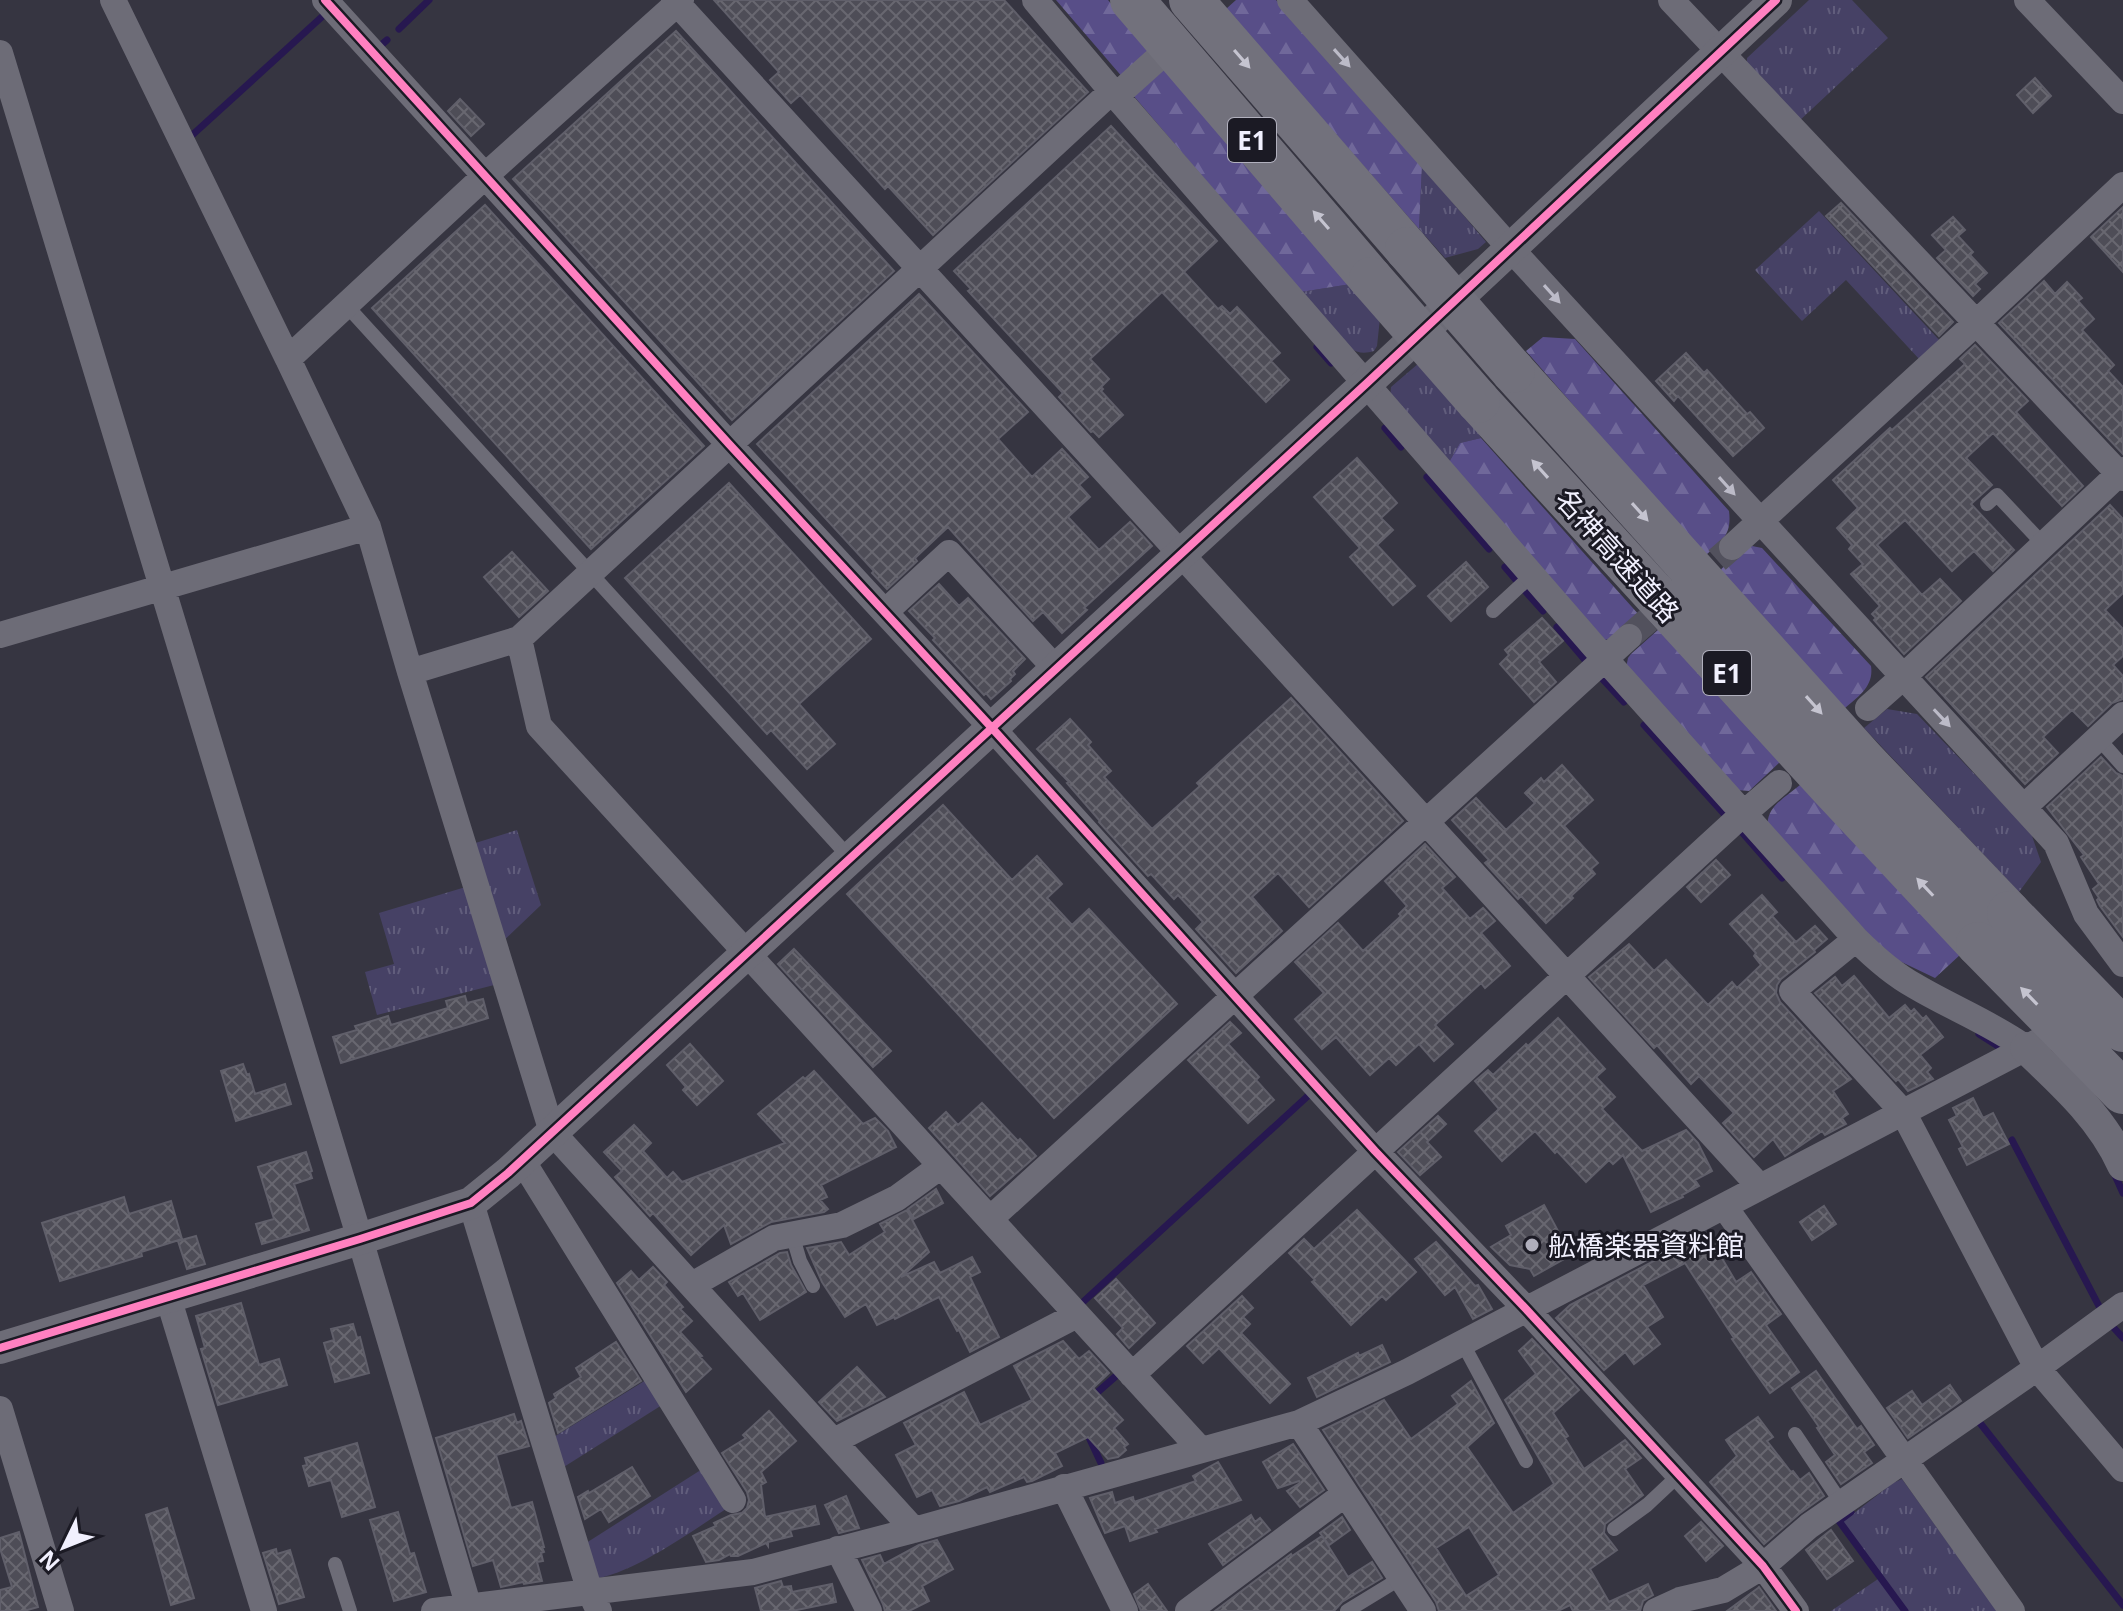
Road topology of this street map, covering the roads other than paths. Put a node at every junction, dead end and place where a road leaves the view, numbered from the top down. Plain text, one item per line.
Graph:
1 (113, 0) edge
2 (325, 0) edge
3 (1035, 0) edge
4 (1132, 0) edge
5 (1191, 0) edge
6 (1290, 0) edge
7 (1671, 0) edge
8 (1776, 0) edge
9 (2027, 0) edge
10 (678, 1) edge
11 (0, 53) edge
12 (1720, 53) junction
13 (1156, 60) dead end
14 (1114, 93) junction
15 (2123, 101) edge
16 (485, 176) junction
17 (2123, 185) edge
18 (1511, 249) junction
19 (919, 268) junction
20 (346, 305) junction
21 (1976, 323) junction
22 (288, 359) junction
23 (1367, 383) junction
24 (729, 444) junction
25 (2122, 474) edge
26 (1987, 504) dead end
27 (1760, 522) junction
28 (368, 527) junction
29 (2044, 545) junction
30 (1732, 547) tunnel mouth
31 (1181, 554) junction
32 (590, 573) junction
33 (1532, 575) junction
34 (162, 587) junction
35 (1493, 611) dead end
36 (885, 612) junction
37 (0, 635) edge
38 (1629, 637) tunnel mouth
39 (519, 639) junction
40 (1605, 659) junction
41 (1056, 669) junction
42 (410, 672) junction
43 (1903, 677) junction
44 (1868, 708) dead end
45 (2123, 715) edge
46 (992, 728) junction
47 (2098, 738) junction
48 (2123, 766) edge
49 (1779, 783) dead end
50 (2024, 807) junction
51 (1743, 814) junction
52 (1426, 822) junction
53 (850, 858) junction
54 (1856, 939) junction
55 (747, 953) junction
56 (2123, 964) edge
57 (1566, 976) junction
58 (1235, 995) junction
59 (2123, 997) edge
60 (2123, 1030) edge
61 (2026, 1048) junction
62 (2123, 1092) edge
63 (1903, 1112) junction
64 (552, 1132) junction
65 (1375, 1151) junction
66 (522, 1160) junction
67 (2123, 1165) edge
68 (941, 1166) junction
69 (1760, 1187) junction
70 (471, 1203) junction
71 (1724, 1206) junction
72 (990, 1219) junction
73 (792, 1234) junction
74 (360, 1239) junction
75 (692, 1285) junction
76 (813, 1286) dead end
77 (168, 1297) junction
78 (2123, 1305) edge
79 (1526, 1309) junction
80 (1077, 1315) junction
81 (1462, 1342) junction
82 (0, 1348) edge
83 (2037, 1368) junction
84 (1132, 1375) junction
85 (0, 1409) edge
86 (1299, 1423) junction
87 (1795, 1434) dead end
88 (834, 1441) junction
89 (1201, 1450) junction
90 (1526, 1461) dead end
91 (1905, 1461) junction
92 (2123, 1469) edge
93 (1679, 1475) junction
94 (1064, 1487) junction
95 (1345, 1494) junction
96 (733, 1500) dead end
97 (1842, 1504) junction
98 (1614, 1529) dead end
99 (914, 1530) junction
100 (838, 1549) junction
101 (335, 1564) dead end
102 (1763, 1566) junction
103 (1401, 1578) junction
104 (594, 1601) edge
105 (470, 1609) edge
106 (61, 1611) edge
107 (264, 1611) edge
108 (350, 1611) edge
109 (434, 1611) edge
110 (869, 1611) edge
111 (1125, 1611) edge
112 (1188, 1611) edge
113 (1347, 1611) edge
114 (1423, 1611) edge
115 (1656, 1611) edge
116 (1796, 1611) edge
117 (2012, 1611) edge

1 - 22 street
2 - 16 street
3 - 14 street
62 -> 4 highway, 名神高速道路 / E1, bridge
5 -> 60 highway, 名神高速道路 / E1, bridge
6 -> 18 street
7 - 12 street
8 - 12 street
9 - 15 street
10 - 16 street
10 - 19 street
11 - 34 street
12 - 18 street
12 - 21 street
13 - 14 street
14 - 19 street
14 - 23 street
16 - 20 street
16 - 24 street
17 - 21 street
18 - 23 street
18 -> 27 street
19 - 24 street
19 - 31 street
20 - 22 street
20 - 32 lane
21 - 25 street
21 - 27 street
22 - 28 street
23 - 31 street
23 - 33 street
24 - 32 street
24 - 36 street
25 - 29 street
26 - 29 lane
27 - 30 street
27 - 43 street
28 - 34 street
28 - 42 street
29 - 43 street
31 - 41 street
31 - 52 street
32 - 39 street
32 - 53 lane
33 - 35 lane
33 - 40 street
34 - 37 street
34 - 74 street
36 - 41 street
36 - 46 street
38 - 40 street
39 - 42 street
39 - 55 street
40 - 51 street
40 - 52 street
41 - 46 street
42 - 64 street
43 - 44 street
43 -> 50 street
45 - 47 street
46 - 53 street
46 - 58 street
47 - 48 lane
47 - 50 street
49 - 51 street
50 - 56 street
51 - 54 street
51 - 57 street
52 - 57 street
52 - 58 street
53 - 55 street
54 - 61 street
54 - 63 street
55 - 64 street
55 - 68 street
57 - 65 street
57 - 69 street
58 - 65 street
58 - 72 street
59 - 61 street
61 - 63 street
61 - 67 street
63 - 69 street
63 - 83 street
64 - 66 street
64 - 75 street
65 - 79 street
65 - 84 street
66 - 70 street
66 - 96 street
68 - 72 street
68 - 73 street
69 - 71 street
70 - 74 street
70 - 104 street
71 - 79 street
71 - 91 street
72 - 80 street
73 - 75 street
73 - 76 lane
74 - 77 street
74 - 105 street
75 - 88 street
77 - 82 street
77 - 107 street
78 - 83 street
79 - 81 street
79 - 93 street
80 - 84 street
80 - 88 street
81 - 86 street
81 - 90 lane
83 - 91 street
83 - 92 street
84 - 89 street
85 - 106 street
86 - 89 street
86 - 95 street
87 - 97 lane
88 - 99 street
89 - 94 street
91 - 97 street
91 - 117 street
93 - 98 lane
93 - 102 street
94 - 99 street
94 - 111 street
95 - 103 street
95 - 112 street
97 - 102 street
99 - 100 street
100 - 104 street
100 - 110 street
101 - 108 lane
102 - 115 street
102 - 116 street
103 - 113 lane
103 - 114 street
104 - 105 street
105 - 109 street

